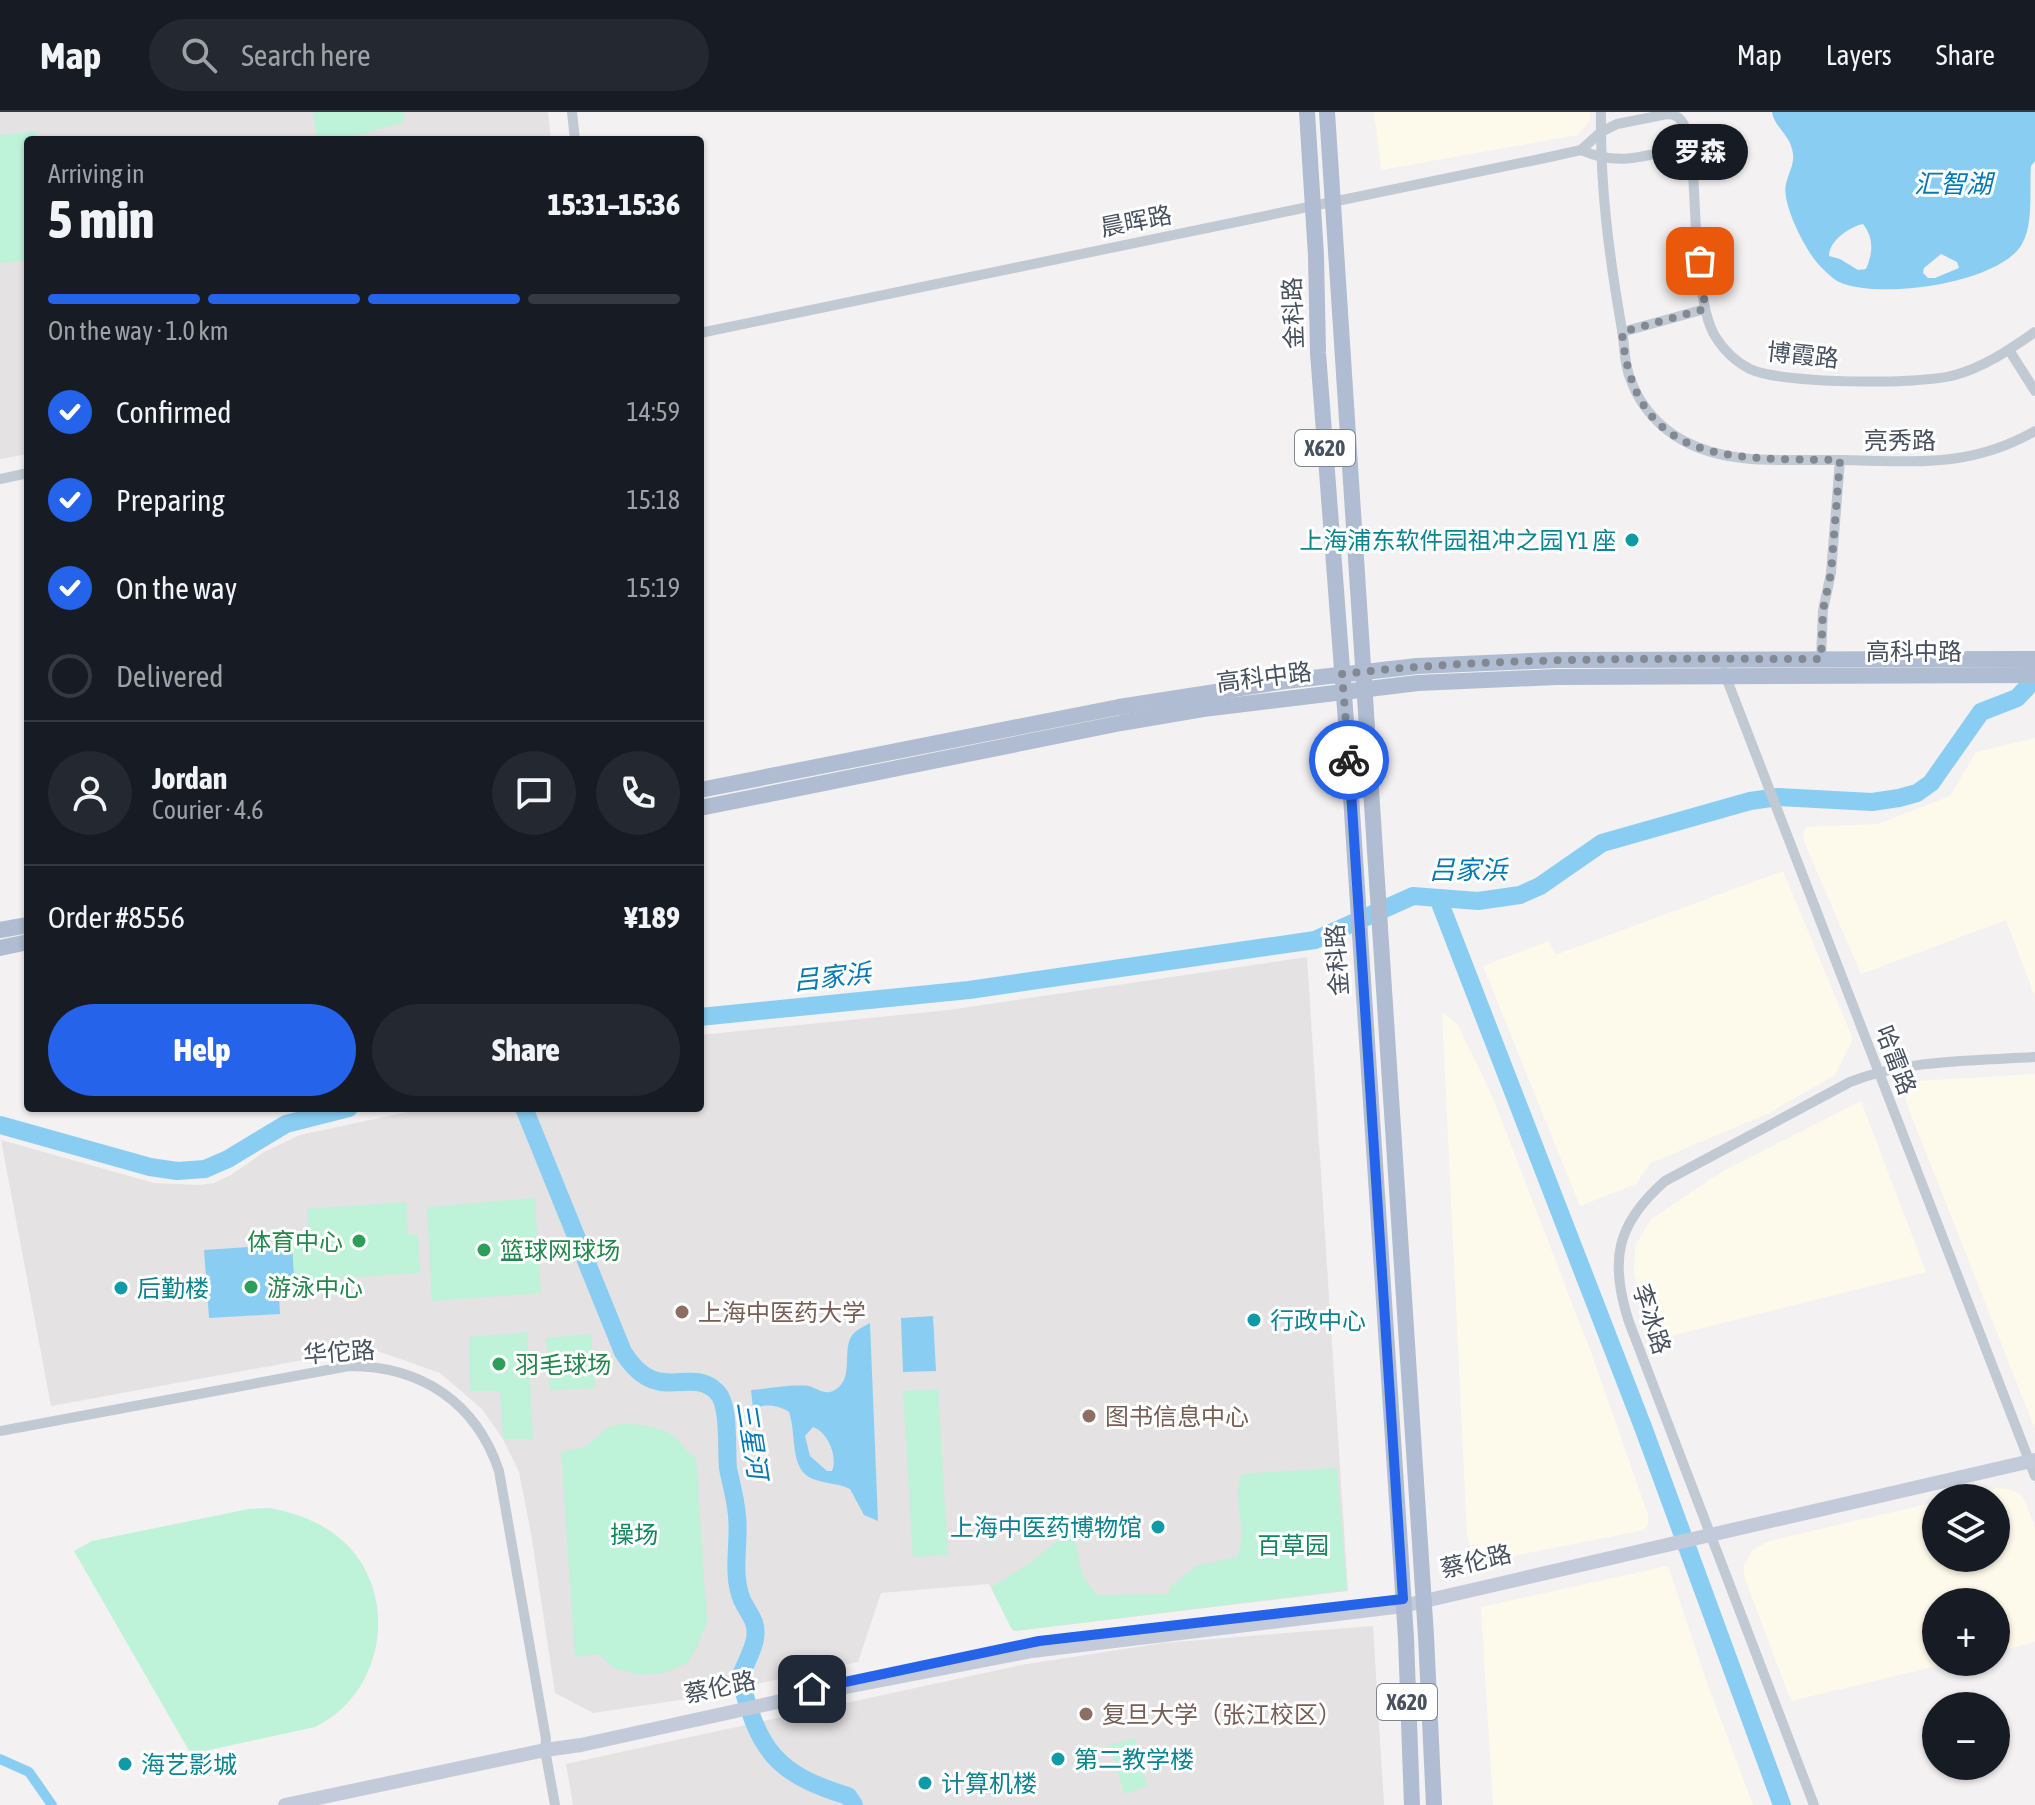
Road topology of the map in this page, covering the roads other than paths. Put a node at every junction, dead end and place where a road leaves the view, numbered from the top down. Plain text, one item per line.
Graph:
1 (572, 112) edge
2 (1307, 112) edge
3 (1327, 112) edge
4 (1601, 112) edge
5 (1601, 132) junction
6 (575, 136) edge
7 (1690, 146) junction
8 (1581, 150) junction
9 (1600, 158) junction
10 (1332, 201) junction
11 (1313, 205) junction
12 (1705, 309) junction
13 (704, 332) edge
14 (1622, 332) junction
15 (2035, 332) edge
16 (2009, 350) junction
17 (2035, 391) edge
18 (2035, 431) edge
19 (1840, 460) junction
20 (24, 474) edge
21 (0, 479) edge
22 (1720, 659) junction
23 (1821, 659) junction
24 (2035, 659) edge
25 (2035, 675) edge
26 (1725, 676) junction
27 (1364, 680) junction
28 (1343, 682) junction
29 (704, 789) edge
30 (704, 807) edge
31 (24, 926) edge
32 (0, 930) edge
33 (24, 943) edge
34 (0, 948) edge
35 (2035, 1057) edge
36 (1878, 1071) junction
37 (0, 1431) edge
38 (0, 1437) edge
39 (2032, 1458) edge
40 (2035, 1476) edge
41 (1705, 1534) junction
42 (1423, 1598) junction
43 (1403, 1602) junction
44 (545, 1750) junction
45 (285, 1805) edge
46 (555, 1805) edge
47 (1412, 1805) edge
48 (1434, 1805) edge
49 (1814, 1805) edge

1 - 6 street
2 - 11 main road, 金科路 / X620
3 - 10 main road, 金科路 / X620
4 - 5 street, 亮秀路
5 - 7 street
5 - 8 street
5 - 9 street, 亮秀路
7 - 9 street
7 - 12 street, 博霞路
8 - 9 street
8 - 10 street, 晨晖路
9 - 14 street, 亮秀路
10 - 11 street, 晨晖路
10 - 27 main road, 金科路 / X620
11 - 13 street, 晨晖路
11 - 28 main road, 金科路 / X620
12 - 14 street
12 - 16 street, 博霞路
14 - 19 street, 亮秀路
15 - 16 street, 博霞路
16 - 17 street
18 - 19 street, 亮秀路
19 - 23 street
20 - 21 street
22 - 23 main road, 高科中路
22 - 26 street, 哈雷路
22 - 27 main road, 高科中路
23 - 24 main road, 高科中路
25 - 26 main road, 高科中路
26 - 27 main road, 高科中路
26 - 36 street, 哈雷路
27 - 28 main road, 高科中路
27 - 42 main road, 金科路 / X620
28 - 29 main road, 高科中路
28 - 30 main road, 高科中路
28 - 43 main road, 金科路 / X620
31 - 32 main road
33 - 34 main road
35 - 36 street, 李冰路
36 - 39 street, 哈雷路
36 - 41 street, 李冰路
37 - 44 street, 华佗路
38 - 44 street, 华佗路
39 - 40 street, 哈雷路
39 - 41 street, 蔡伦路
41 - 42 street, 蔡伦路
41 - 49 street, 李冰路
42 - 43 street, 蔡伦路
42 - 48 main road, 金科路 / X620
43 - 44 street, 蔡伦路
43 - 47 main road, 金科路 / X620
44 - 45 street, 蔡伦路
44 - 46 street, 华佗路

